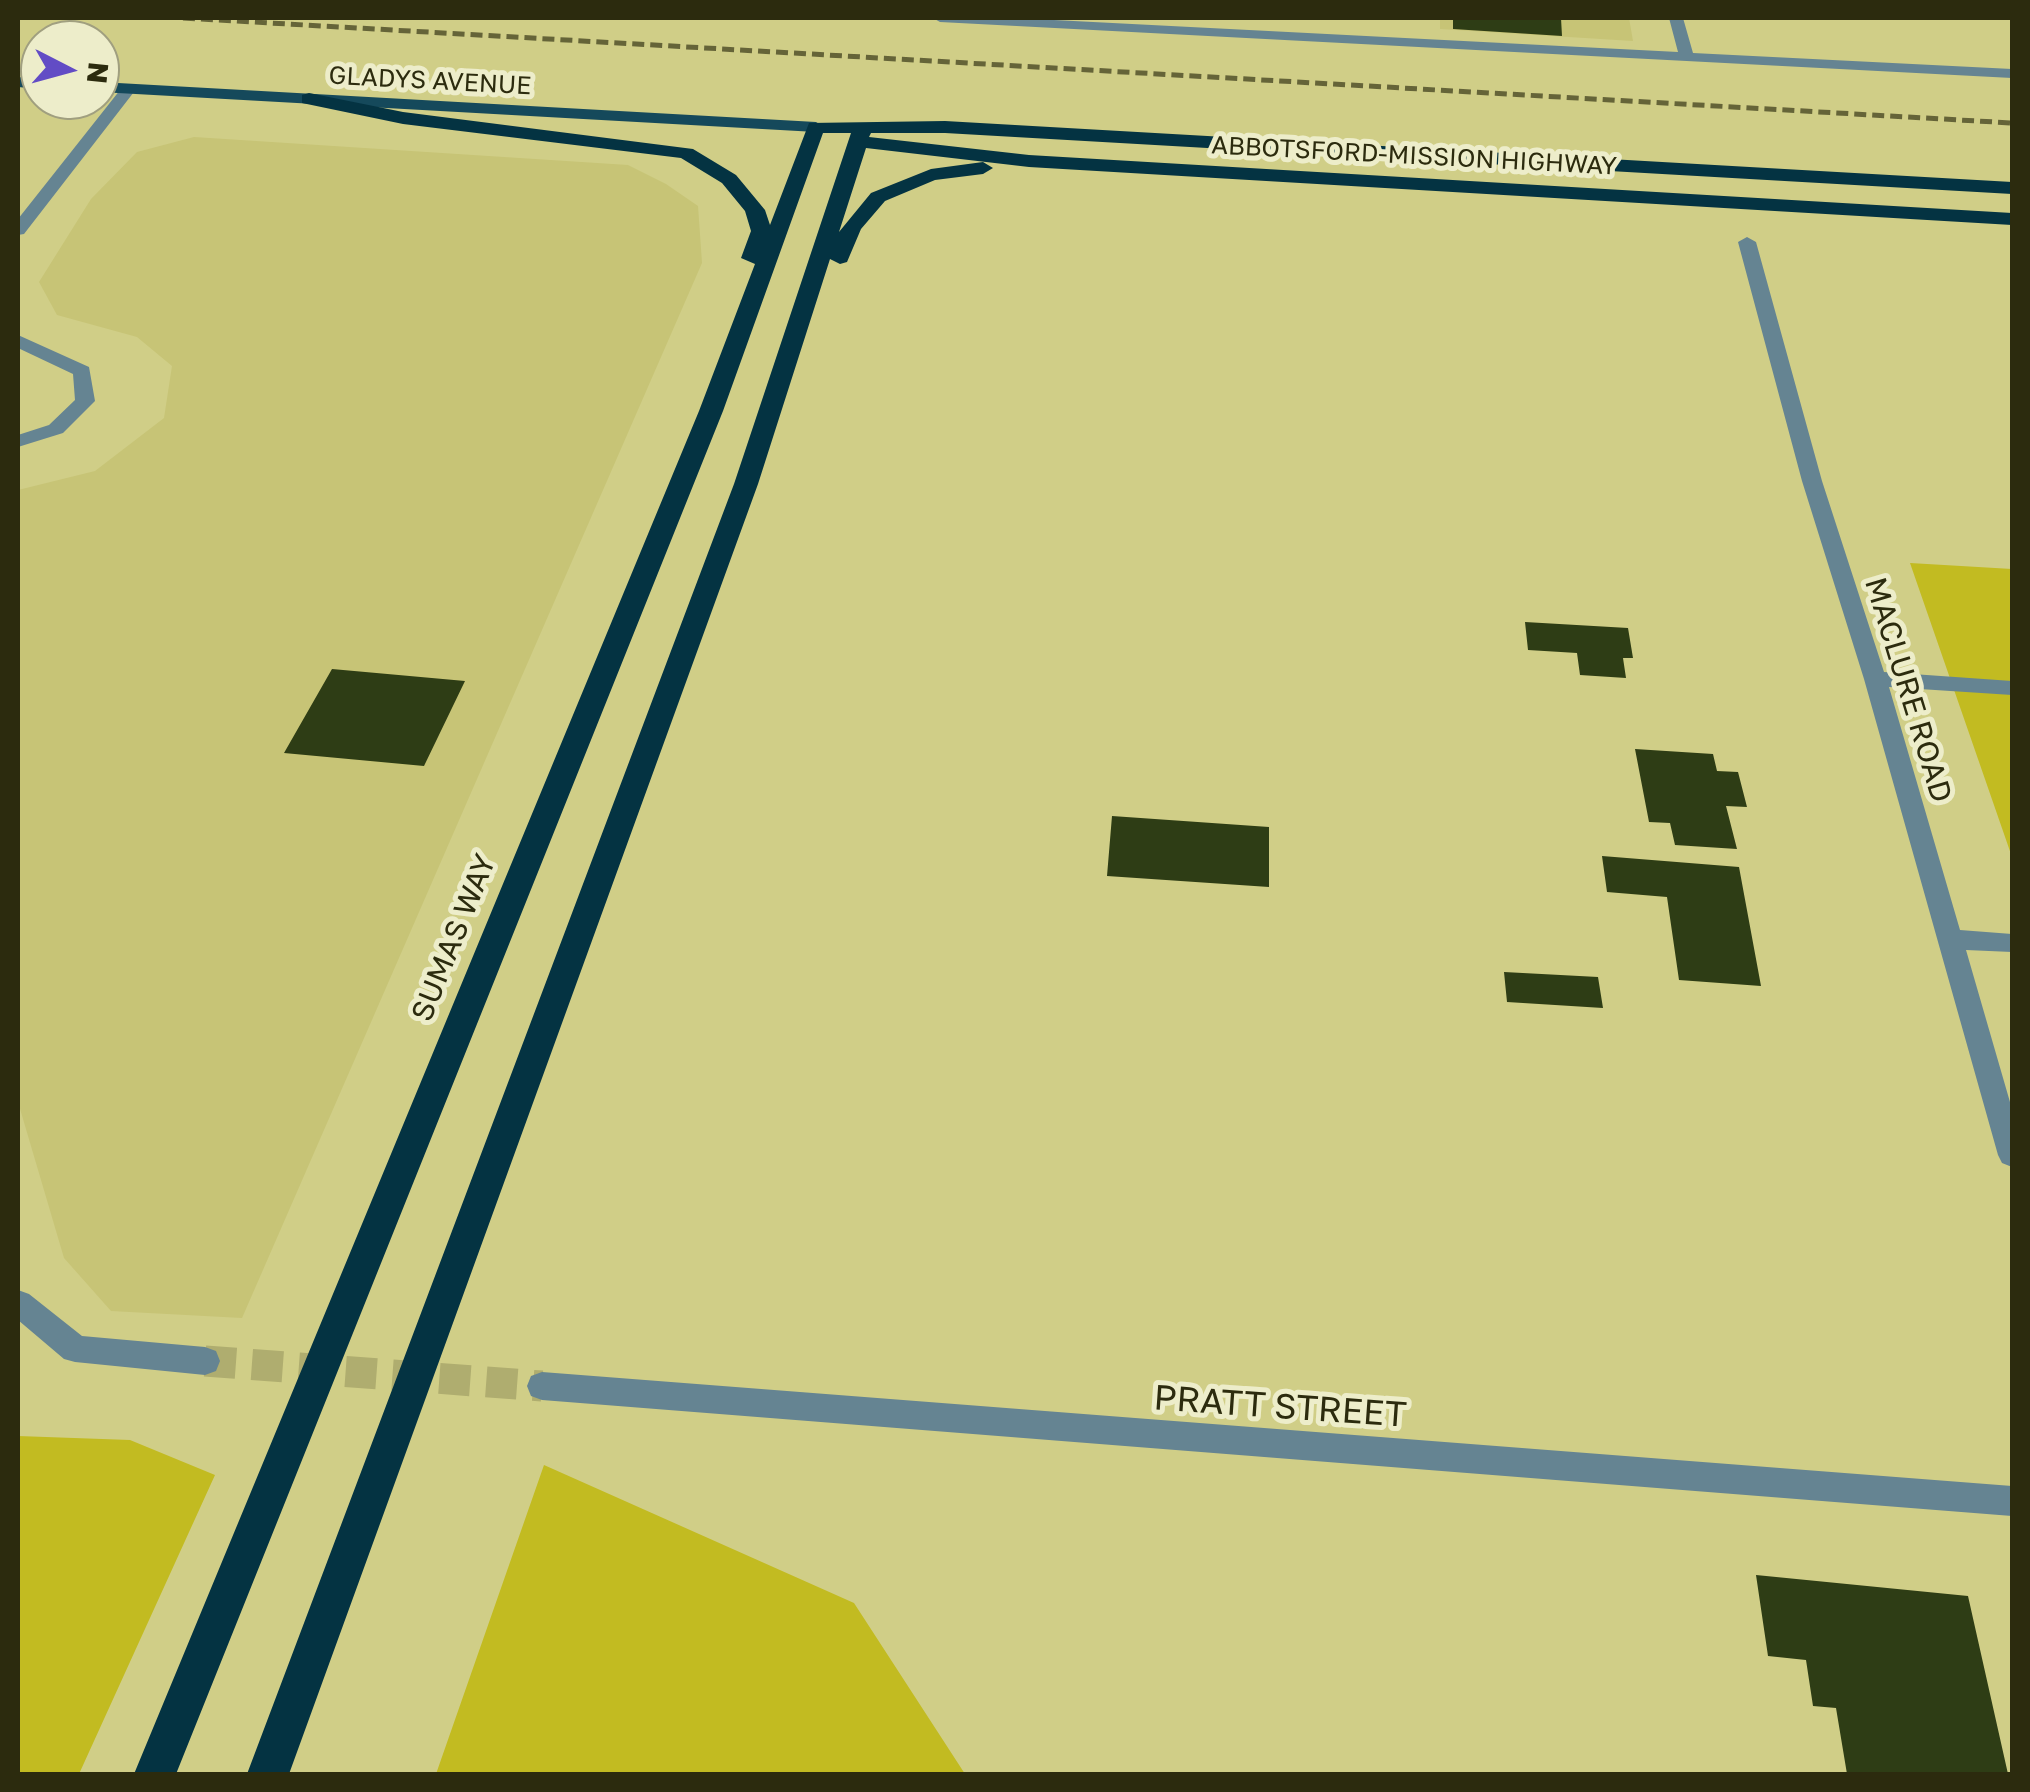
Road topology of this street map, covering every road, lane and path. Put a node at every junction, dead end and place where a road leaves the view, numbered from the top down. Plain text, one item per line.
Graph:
1 (940, 18) edge
2 (1676, 18) edge
3 (1687, 57) junction
4 (2012, 74) edge
5 (120, 88) edge
6 (129, 88) junction
7 (308, 99) junction
8 (814, 131) junction
9 (861, 134) junction
10 (1029, 161) junction
11 (2012, 188) edge
12 (2012, 219) edge
13 (18, 230) edge
14 (1747, 242) dead end
15 (18, 341) edge
16 (711, 412) junction
17 (770, 415) junction
18 (18, 441) edge
19 (1875, 679) junction
20 (2012, 688) edge
21 (1950, 939) junction
22 (2012, 943) edge
23 (2012, 1155) edge
24 (18, 1303) edge
25 (205, 1360) tunnel mouth
26 (542, 1386) tunnel mouth
27 (2012, 1500) edge
28 (155, 1774) edge
29 (268, 1774) edge

1 - 3 street
2 - 3 street
3 - 4 street
5 - 6 main road, GLADYS AVENUE
6 - 7 main road, GLADYS AVENUE
6 - 13 street
7 - 8 main road, GLADYS AVENUE
7 - 16 highway
8 - 9 highway, ABBOTSFORD-MISSION HIGHWAY
8 - 16 highway, SUMAS WAY
9 - 10 highway, ABBOTSFORD-MISSION HIGHWAY
9 - 11 highway, ABBOTSFORD-MISSION HIGHWAY
9 - 17 highway
10 - 12 highway, ABBOTSFORD-MISSION HIGHWAY
10 - 17 highway
14 - 19 street, MACLURE ROAD
15 - 18 street
16 - 28 highway, SUMAS WAY
17 - 29 highway
19 - 20 street
19 - 21 street, MACLURE ROAD
21 - 22 street
21 - 23 street, MACLURE ROAD
24 - 25 street
26 - 27 street, PRATT STREET

